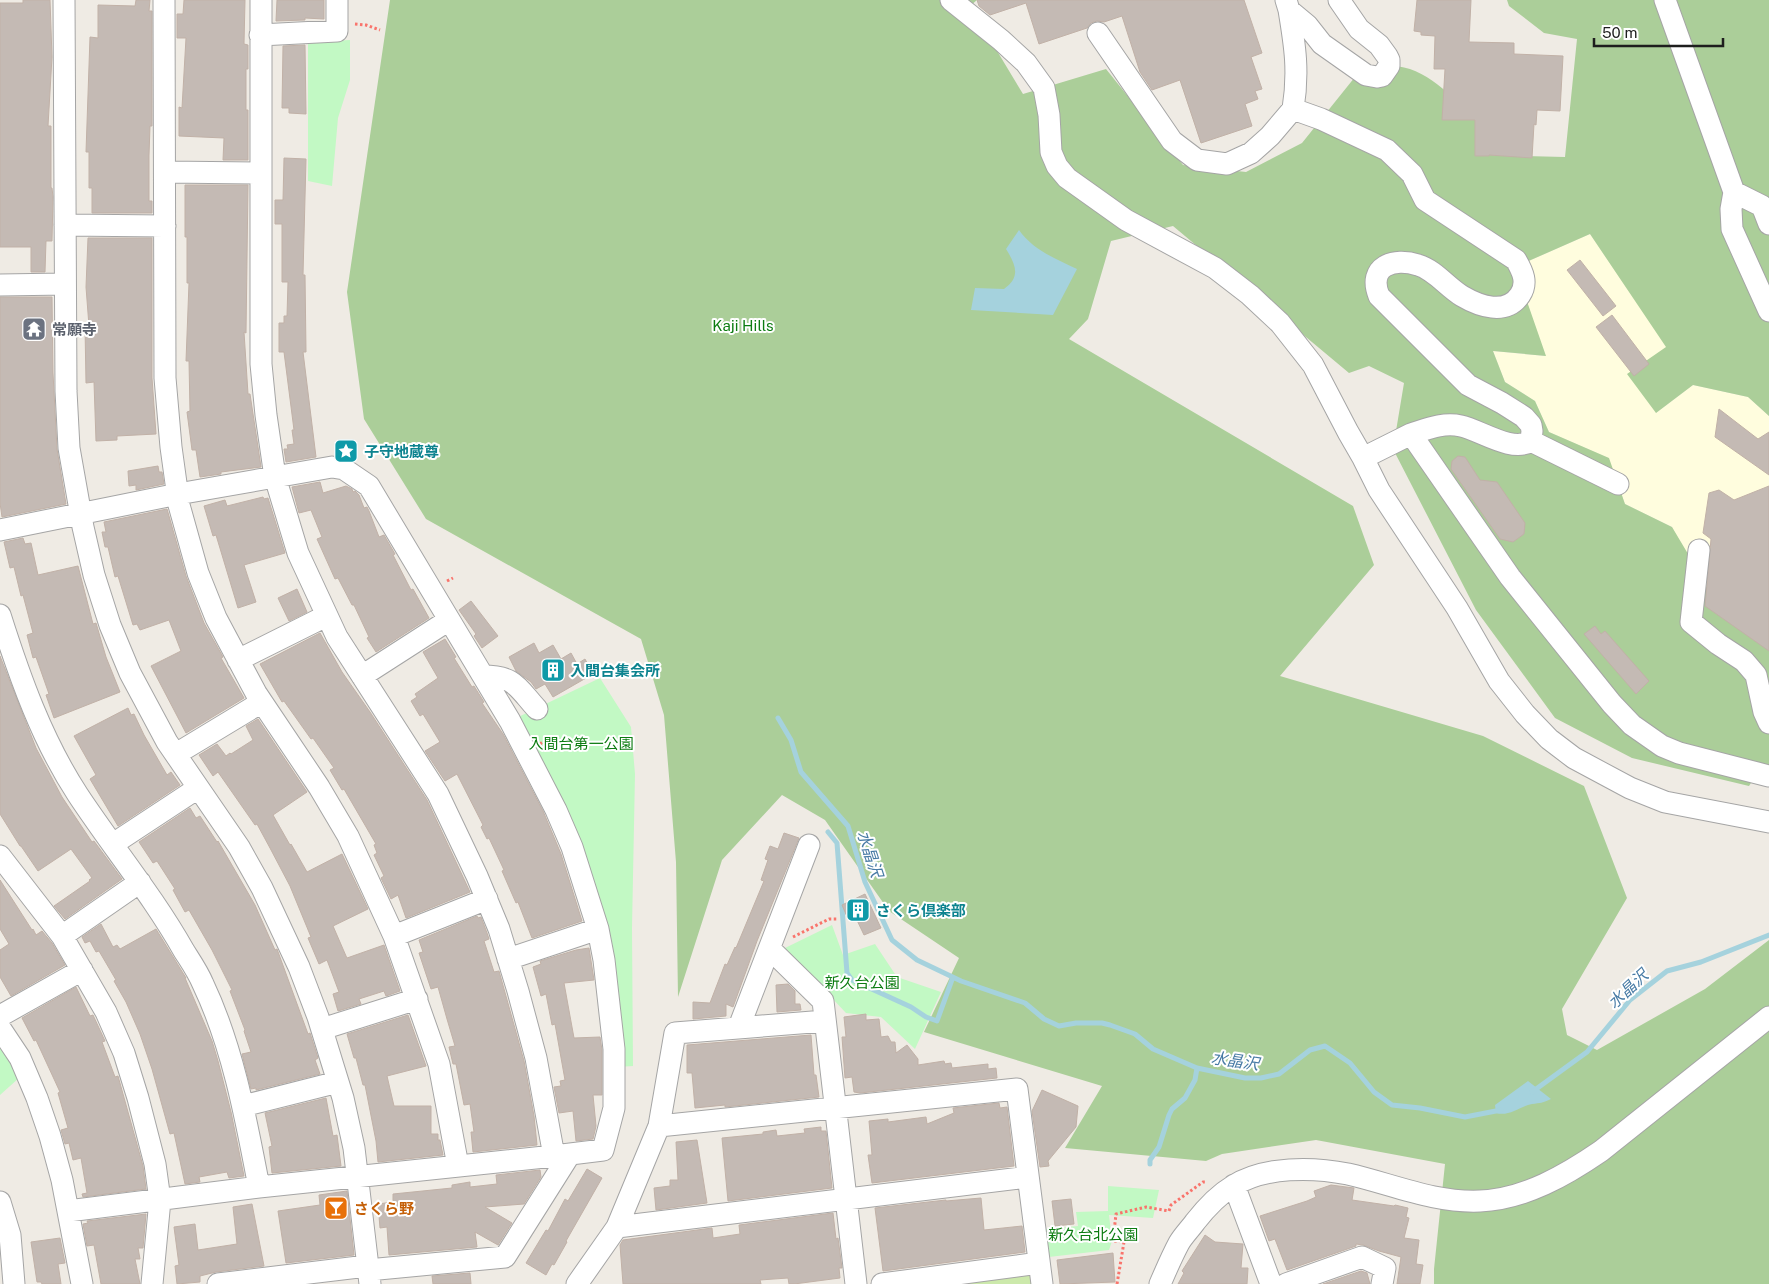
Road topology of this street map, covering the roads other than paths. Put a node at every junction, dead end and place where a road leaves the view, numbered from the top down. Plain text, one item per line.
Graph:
1 (64, 0) edge
2 (164, 0) edge
3 (260, 0) edge
4 (337, 0) edge
5 (951, 0) edge
6 (1339, 0) edge
7 (1665, 0) edge
8 (1287, 5) edge
9 (1098, 32) dead end
10 (260, 35) junction
11 (1293, 109) junction
12 (165, 172) junction
13 (261, 173) junction
14 (1734, 192) junction
15 (1769, 224) edge
16 (65, 226) junction
17 (165, 226) junction
18 (65, 284) junction
19 (0, 285) edge
20 (1769, 311) edge
21 (1411, 434) junction
22 (1531, 441) junction
23 (1363, 458) junction
24 (276, 477) junction
25 (1618, 484) dead end
26 (178, 494) junction
27 (81, 514) junction
28 (0, 530) edge
29 (1699, 550) dead end
30 (0, 616) edge
31 (326, 616) junction
32 (449, 620) junction
33 (238, 660) junction
34 (362, 676) junction
35 (483, 676) junction
36 (262, 702) junction
37 (538, 709) dead end
38 (1769, 723) edge
39 (176, 754) junction
40 (1769, 776) edge
41 (198, 788) junction
42 (1769, 822) edge
43 (113, 844) junction
44 (809, 845) dead end
45 (0, 856) edge
46 (140, 882) junction
47 (487, 899) junction
48 (598, 929) junction
49 (62, 936) junction
50 (394, 936) junction
51 (770, 949) junction
52 (508, 960) junction
53 (82, 970) junction
54 (417, 999) junction
55 (0, 1016) edge
56 (1769, 1017) edge
57 (825, 1021) junction
58 (739, 1027) junction
59 (0, 1028) edge
60 (322, 1029) junction
61 (338, 1082) junction
62 (243, 1106) junction
63 (835, 1108) junction
64 (659, 1126) junction
65 (562, 1155) junction
66 (458, 1166) junction
67 (358, 1176) junction
68 (1028, 1177) junction
69 (1234, 1185) junction
70 (260, 1187) junction
71 (846, 1198) junction
72 (160, 1200) junction
73 (0, 1202) edge
74 (68, 1212) junction
75 (617, 1226) junction
76 (368, 1274) edge
77 (1041, 1274) edge
78 (14, 1284) edge
79 (82, 1284) edge
80 (152, 1284) edge
81 (218, 1284) edge
82 (576, 1284) edge
83 (856, 1284) edge
84 (882, 1284) edge
85 (1160, 1284) edge
86 (1271, 1284) edge
87 (1286, 1284) edge
88 (1382, 1284) edge

1 - 16 street
2 - 12 street
3 - 10 street
4 - 10 street
5 - 23 street
6 - 8 street
7 - 14 street
8 - 11 street
9 - 11 street
10 - 13 street
11 - 22 street
12 - 13 street
12 - 17 street
13 - 24 street
14 - 15 street
14 - 20 street
16 - 17 street
16 - 18 street
17 - 26 street
18 - 19 street
18 - 27 street
21 - 22 street
21 - 23 street
21 - 40 street
22 - 25 street
23 - 42 street
24 - 26 street
24 - 31 street
24 - 32 street
26 - 27 street
26 - 33 street
27 - 28 street
27 - 39 street
29 - 38 street
30 - 43 street
31 - 33 street
31 - 34 street
32 - 34 street
32 - 35 street
33 - 36 street
34 - 47 street
35 - 37 street
35 - 48 street
36 - 39 street
36 - 50 street
39 - 41 street
41 - 43 street
41 - 60 street
43 - 46 street
44 - 51 street
45 - 49 street
46 - 49 street
46 - 62 street
47 - 50 street
47 - 52 street
48 - 52 street
48 - 65 street
49 - 53 street
50 - 54 street
51 - 57 street
51 - 58 street
52 - 65 street
53 - 55 street
53 - 72 street
54 - 60 street
54 - 66 street
56 - 69 street
57 - 58 street
57 - 63 street
58 - 64 street
59 - 74 street
60 - 61 street
61 - 62 street
61 - 67 street
62 - 70 street
63 - 64 street
63 - 68 street
63 - 71 street
64 - 75 street
65 - 66 street
65 - 76 street
66 - 67 street
67 - 70 street
67 - 76 street
68 - 71 street
68 - 77 street
69 - 85 street
69 - 86 street
70 - 72 street
71 - 75 street
71 - 83 street
72 - 74 street
72 - 80 street
73 - 78 street
74 - 79 street
75 - 82 street
76 - 81 street
77 - 84 street
87 - 88 street

